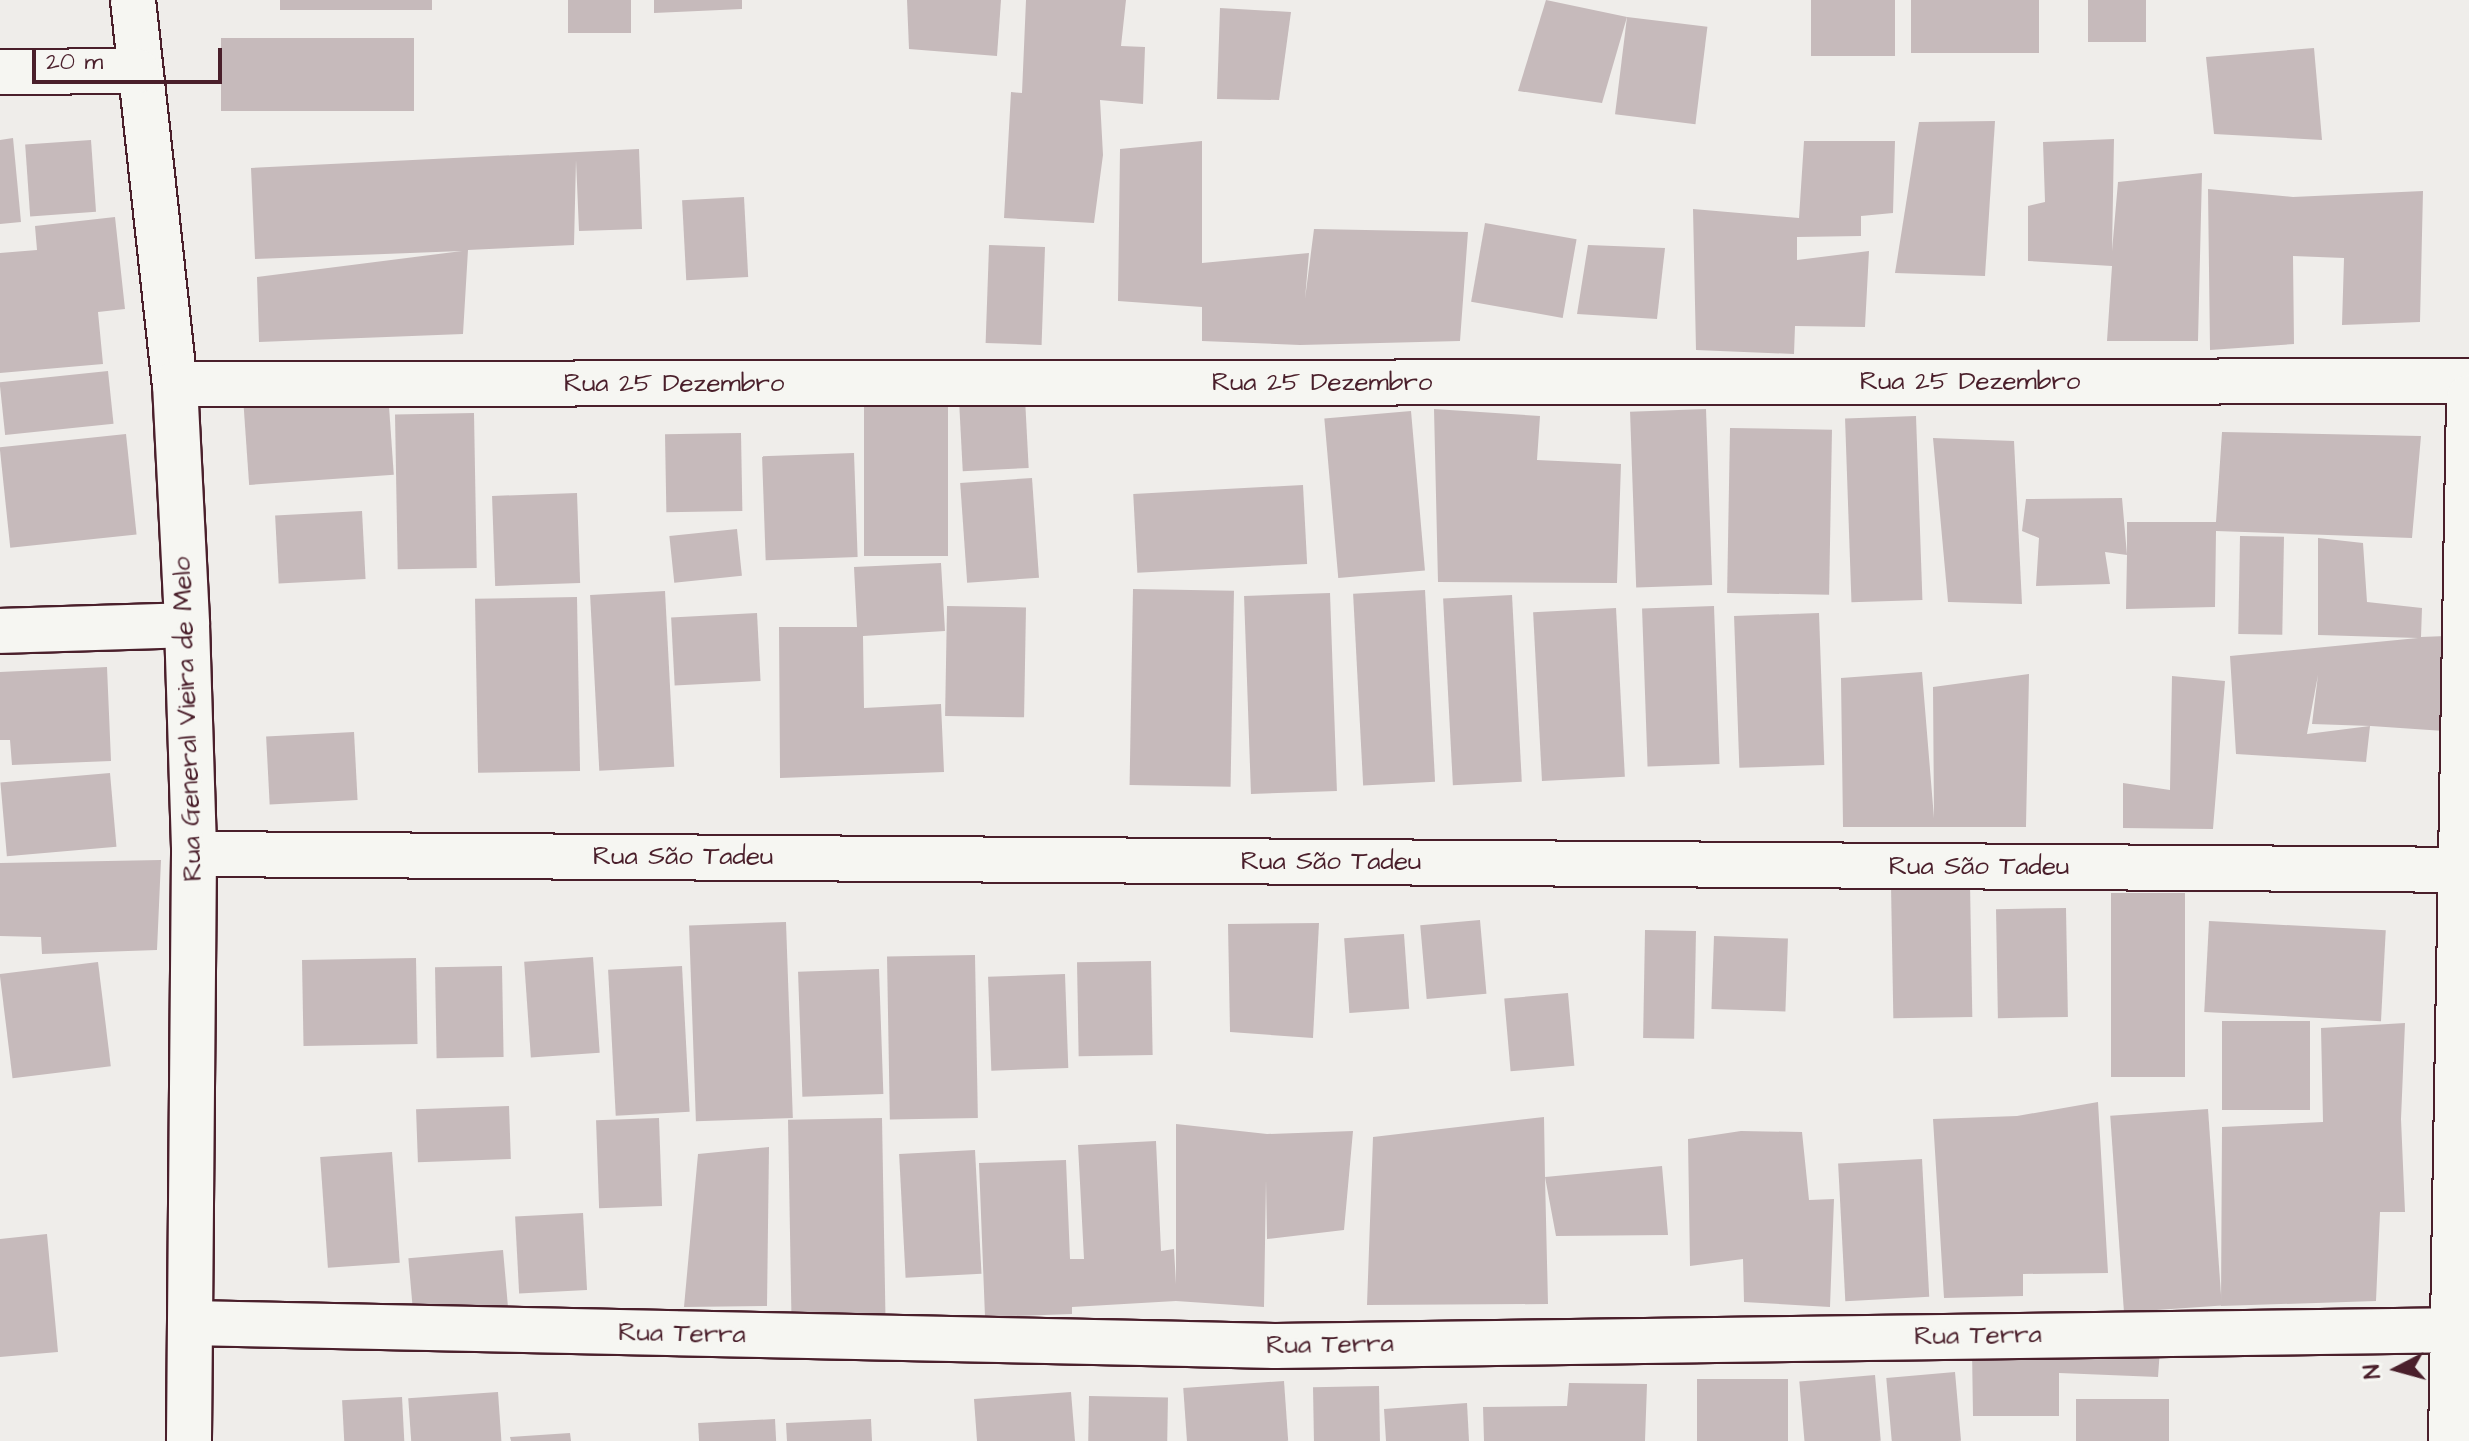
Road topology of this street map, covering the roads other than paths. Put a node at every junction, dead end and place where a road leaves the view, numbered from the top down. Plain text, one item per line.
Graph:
1 (133, 0) edge
2 (137, 71) junction
3 (0, 72) edge
4 (2469, 381) edge
5 (175, 384) junction
6 (2469, 397) edge
7 (187, 625) junction
8 (0, 631) edge
9 (194, 854) junction
10 (2465, 870) edge
11 (190, 1323) junction
12 (2461, 1330) edge
13 (189, 1441) edge
14 (2451, 1441) edge

1 - 2 street, Rua General Vieira de Melo
2 - 3 street
2 - 5 street, Rua General Vieira de Melo
4 - 5 street, Rua 25 Dezembro
5 - 7 street, Rua General Vieira de Melo
6 - 10 street
7 - 8 street
7 - 9 street, Rua General Vieira de Melo
9 - 10 street, Rua São Tadeu
9 - 11 street, Rua General Vieira de Melo
10 - 12 street
11 - 12 street, Rua Terra
11 - 13 street, Rua General Vieira de Melo
12 - 14 street

